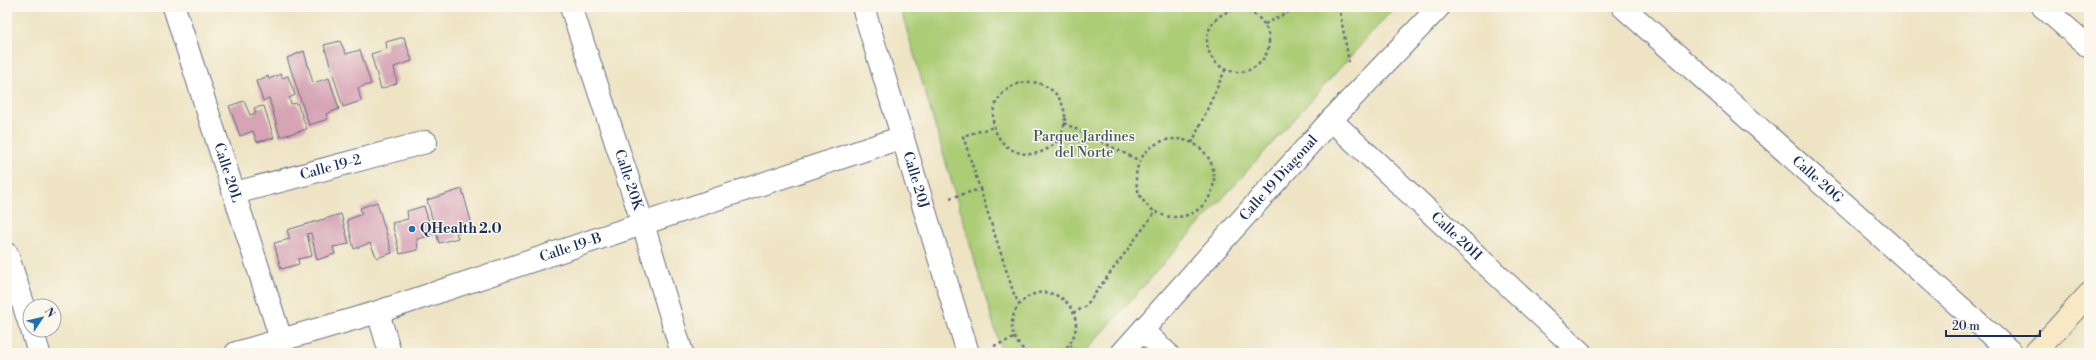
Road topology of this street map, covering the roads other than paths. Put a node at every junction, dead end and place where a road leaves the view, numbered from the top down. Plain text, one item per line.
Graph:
1 (174, 7) edge
2 (571, 7) edge
3 (863, 7) edge
4 (1439, 7) edge
5 (1623, 7) edge
6 (2043, 7) edge
7 (2089, 47) edge
8 (1331, 120) junction
9 (903, 137) junction
10 (426, 142) dead end
11 (235, 193) junction
12 (643, 224) junction
13 (7, 254) edge
14 (2089, 294) edge
15 (22, 300) edge
16 (378, 312) junction
17 (1143, 331) junction
18 (34, 338) edge
19 (282, 339) junction
20 (39, 353) edge
21 (236, 353) edge
22 (390, 353) edge
23 (682, 353) edge
24 (968, 353) edge
25 (1122, 353) edge
26 (1167, 353) edge
27 (1581, 353) edge
28 (2012, 353) edge
29 (2035, 353) edge

1 - 11 street, Calle 20L
2 - 12 street, Calle 20K
3 - 9 street, Calle 20J
4 - 8 street, Calle 19 Diagonal
5 - 28 street, Calle 20G
6 - 7 street
8 - 17 street, Calle 19 Diagonal
8 - 27 street, Calle 20H
9 - 12 street, Calle 19-B
9 - 24 street, Calle 20J
10 - 11 street, Calle 19-2
11 - 19 street, Calle 20L
12 - 16 street, Calle 19-B
12 - 23 street, Calle 20K
13 - 15 street
14 - 29 street
16 - 19 street, Calle 19-B
16 - 22 street
17 - 25 street, Calle 19 Diagonal
17 - 26 street
18 - 20 street
19 - 21 street, Calle 19-B

